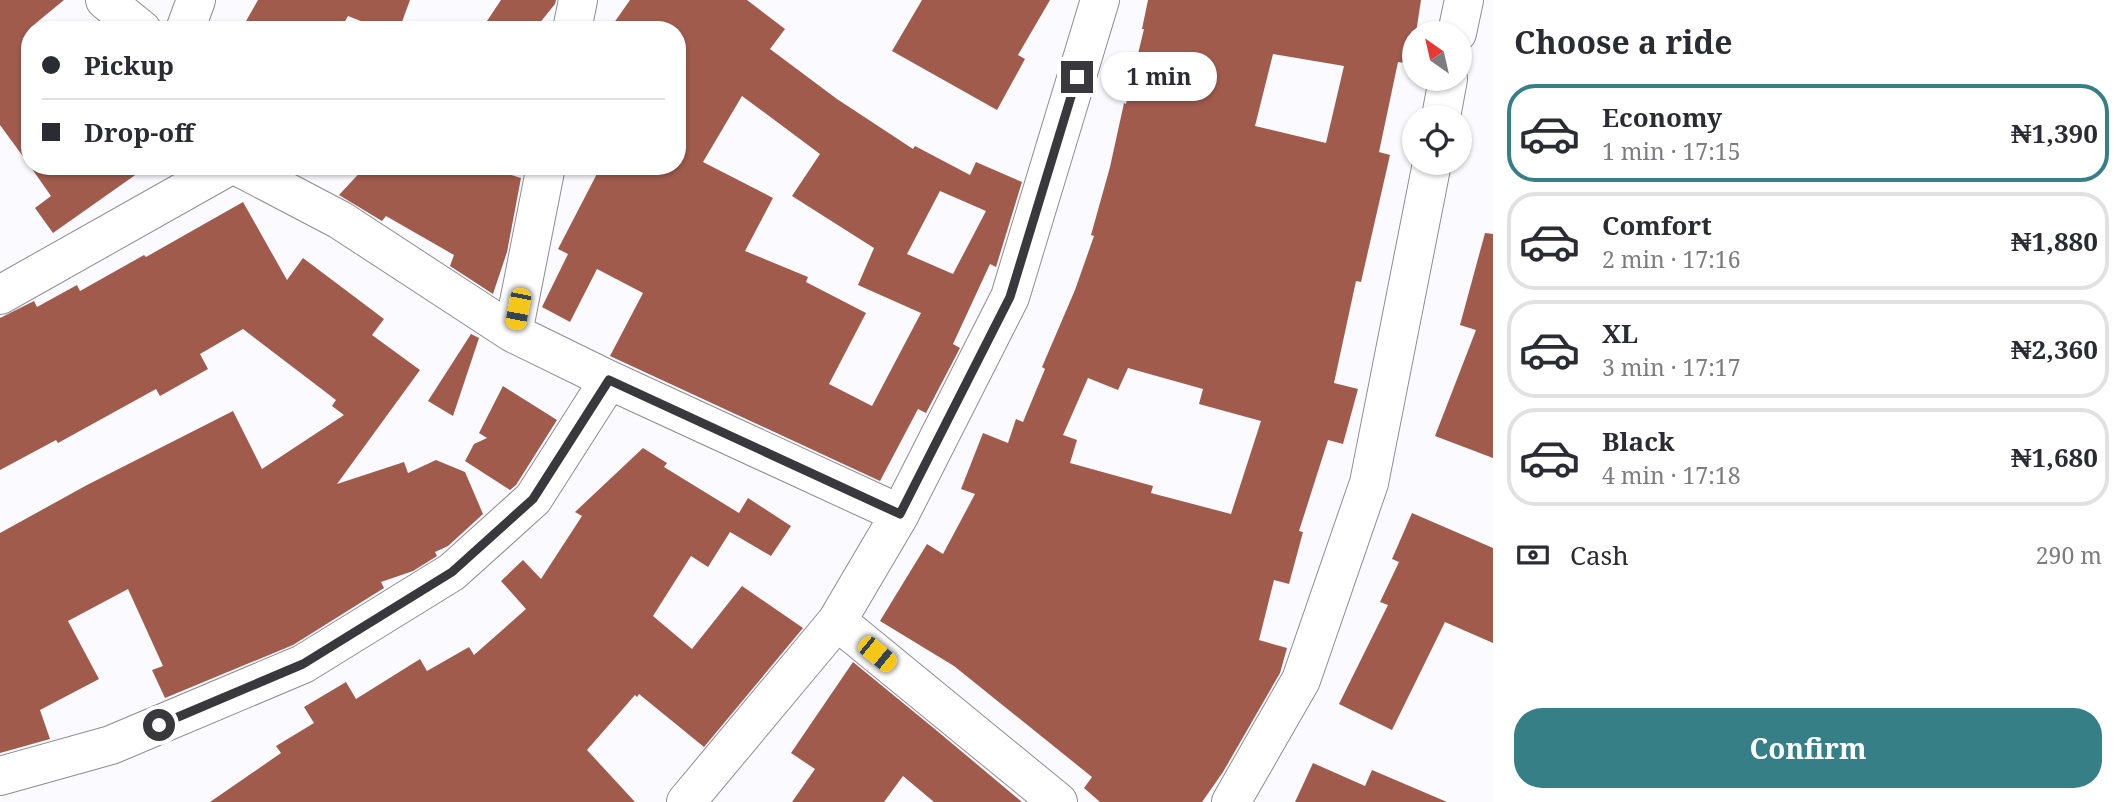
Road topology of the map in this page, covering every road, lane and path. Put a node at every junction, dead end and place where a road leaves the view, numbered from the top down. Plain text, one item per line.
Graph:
1 (105, 0) edge
2 (196, 0) edge
3 (578, 0) edge
4 (1100, 0) edge
5 (1464, 0) edge
6 (131, 21) edge
7 (188, 21) edge
8 (574, 21) edge
9 (1460, 21) edge
10 (213, 175) edge
11 (254, 175) edge
12 (544, 175) edge
13 (1430, 175) edge
14 (0, 295) edge
15 (513, 333) junction
16 (609, 380) junction
17 (900, 514) junction
18 (837, 621) junction
19 (0, 775) edge
20 (685, 802) edge
21 (1058, 802) edge
22 (1231, 802) edge

1 - 6 street
2 - 7 street
3 - 8 street
4 - 17 street
5 - 9 street
10 - 14 street
11 - 15 street
12 - 15 street
13 - 22 street
15 - 16 street
16 - 17 street
16 - 19 street
17 - 18 street
18 - 20 street
18 - 21 street

